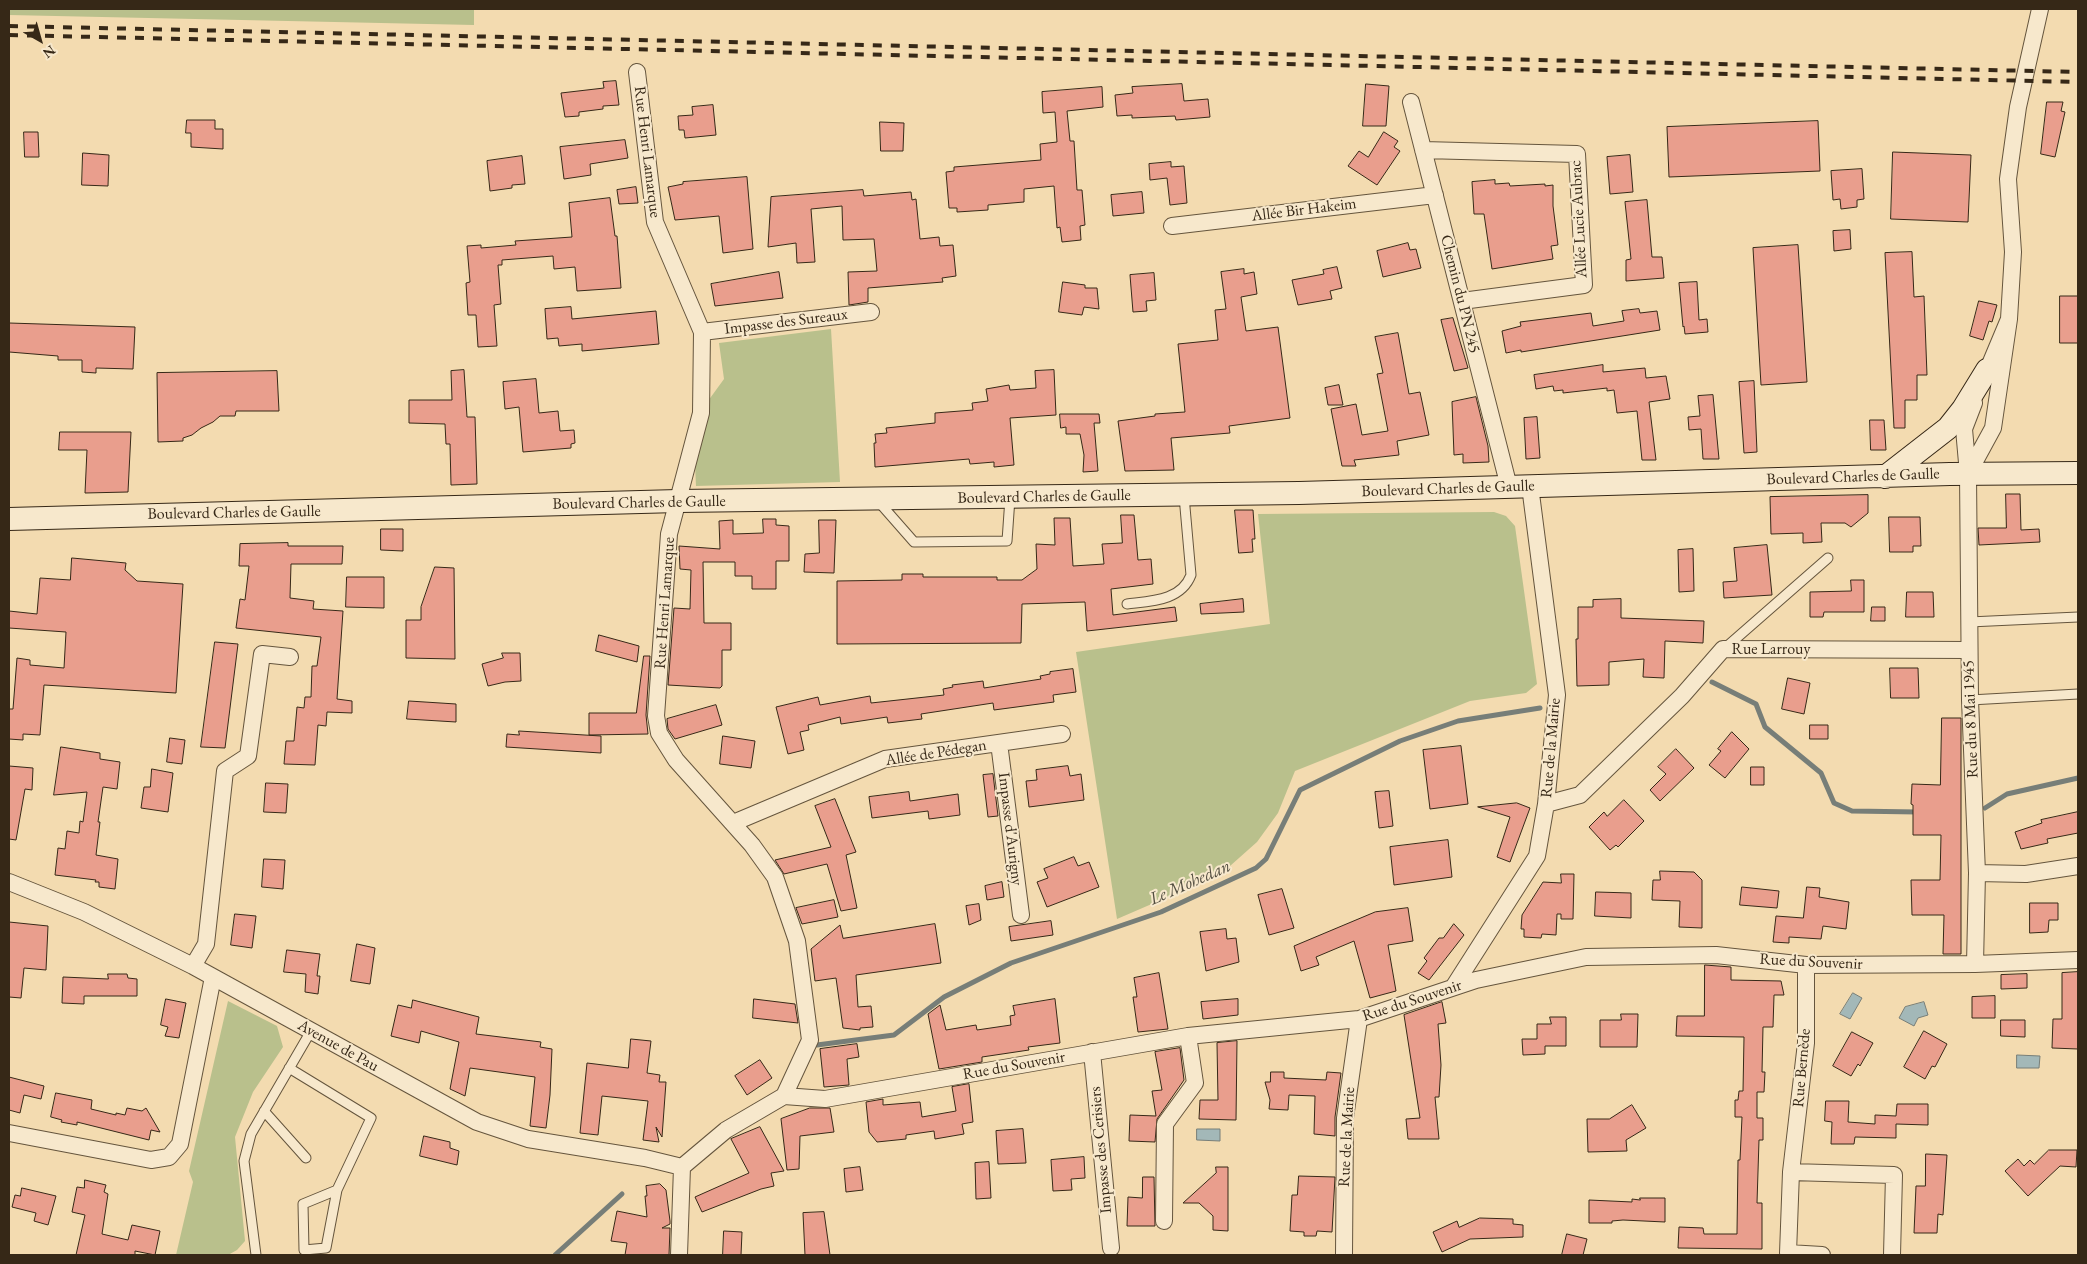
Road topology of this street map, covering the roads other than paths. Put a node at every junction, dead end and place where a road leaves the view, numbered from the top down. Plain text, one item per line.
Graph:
1 (2040, 9) edge
2 (637, 72) dead end
3 (1412, 102) dead end
4 (1423, 150) junction
5 (1435, 195) junction
6 (1172, 226) dead end
7 (1462, 301) junction
8 (870, 312) dead end
9 (2009, 319) junction
10 (702, 332) junction
11 (1987, 370) junction
12 (2078, 473) edge
13 (1968, 474) junction
14 (1885, 477) junction
15 (1519, 486) junction
16 (1184, 495) junction
17 (875, 497) junction
18 (1010, 498) junction
19 (678, 501) junction
20 (9, 519) edge
21 (1828, 558) dead end
22 (1127, 604) dead end
23 (2078, 617) edge
24 (1969, 622) junction
25 (1723, 649) junction
26 (1969, 650) junction
27 (290, 657) dead end
28 (2078, 694) edge
29 (1970, 700) junction
30 (1062, 734) dead end
31 (999, 743) junction
32 (1546, 804) junction
33 (733, 822) junction
34 (2078, 866) edge
35 (1977, 873) junction
36 (9, 882) edge
37 (1022, 915) dead end
38 (2078, 960) edge
39 (1975, 964) junction
40 (1806, 965) junction
41 (192, 966) junction
42 (213, 977) junction
43 (1454, 986) junction
44 (1359, 1020) junction
45 (311, 1031) junction
46 (1188, 1036) junction
47 (1092, 1052) junction
48 (289, 1068) junction
49 (784, 1096) junction
50 (264, 1111) junction
51 (9, 1133) edge
52 (306, 1158) dead end
53 (682, 1167) junction
54 (1791, 1172) junction
55 (337, 1190) junction
56 (1164, 1221) dead end
57 (1111, 1248) dead end
58 (1788, 1254) edge
59 (256, 1255) edge
60 (679, 1255) edge
61 (1344, 1255) edge
62 (1822, 1255) edge
63 (1892, 1255) edge

1 - 9 street
2 - 10 street, Rue Henri Lamarque
3 - 4 street, Chemin du PN 245
4 - 5 street, Chemin du PN 245
4 - 7 street, Allée Lucie Aubrac
5 - 6 street, Allée Bir Hakeim
5 - 7 street, Chemin du PN 245
7 - 15 street, Chemin du PN 245
8 - 10 street, Impasse des Sureaux
9 - 11 street, Rue du 8 Mai 1945
9 - 13 street
10 - 19 street, Rue Henri Lamarque
11 - 13 street, Rue du 8 Mai 1945
11 - 14 main road
12 - 13 main road, Boulevard Charles de Gaulle
13 - 14 main road, Boulevard Charles de Gaulle
13 - 24 street, Rue du 8 Mai 1945
14 - 15 main road, Boulevard Charles de Gaulle
15 - 16 main road, Boulevard Charles de Gaulle
15 - 32 street, Rue de la Mairie
16 - 18 main road, Boulevard Charles de Gaulle
16 - 22 lane
17 - 18 main road, Boulevard Charles de Gaulle
17 - 18 lane
17 - 19 main road, Boulevard Charles de Gaulle
19 - 20 main road, Boulevard Charles de Gaulle
19 - 33 street, Rue Henri Lamarque
21 - 25 lane
23 - 24 lane
24 - 26 street, Rue du 8 Mai 1945
25 - 26 street, Rue Larrouy
25 - 32 street, Rue Larrouy
26 - 29 street, Rue du 8 Mai 1945
27 - 41 street
28 - 29 lane
29 - 35 street, Rue du 8 Mai 1945
30 - 31 street, Allée de Pédegan
31 - 33 street, Allée de Pédegan
31 - 37 street, Impasse d'Aurigny
32 - 43 street, Rue de la Mairie
33 - 49 street, Rue Henri Lamarque
34 - 35 street
35 - 39 street, Rue du 8 Mai 1945
36 - 41 street, Avenue de Pau
38 - 39 street, Rue du Souvenir
39 - 40 street, Rue du Souvenir
40 - 43 street, Rue du Souvenir
40 - 54 street, Rue Bernède
41 - 42 street, Avenue de Pau
42 - 45 street, Avenue de Pau
42 - 51 street
43 - 44 street, Rue du Souvenir
44 - 46 street, Rue du Souvenir
44 - 61 street, Rue de la Mairie
45 - 48 lane
45 - 53 street, Avenue de Pau
46 - 47 street, Rue du Souvenir
46 - 56 street
47 - 49 street, Rue du Souvenir
47 - 57 street, Impasse des Cerisiers
48 - 50 lane
48 - 55 lane
49 - 53 street
50 - 52 lane
50 - 59 lane
53 - 60 street
54 - 58 street, Rue Bernède
54 - 63 street
55 - 55 lane
58 - 62 street, Rue Bernède

